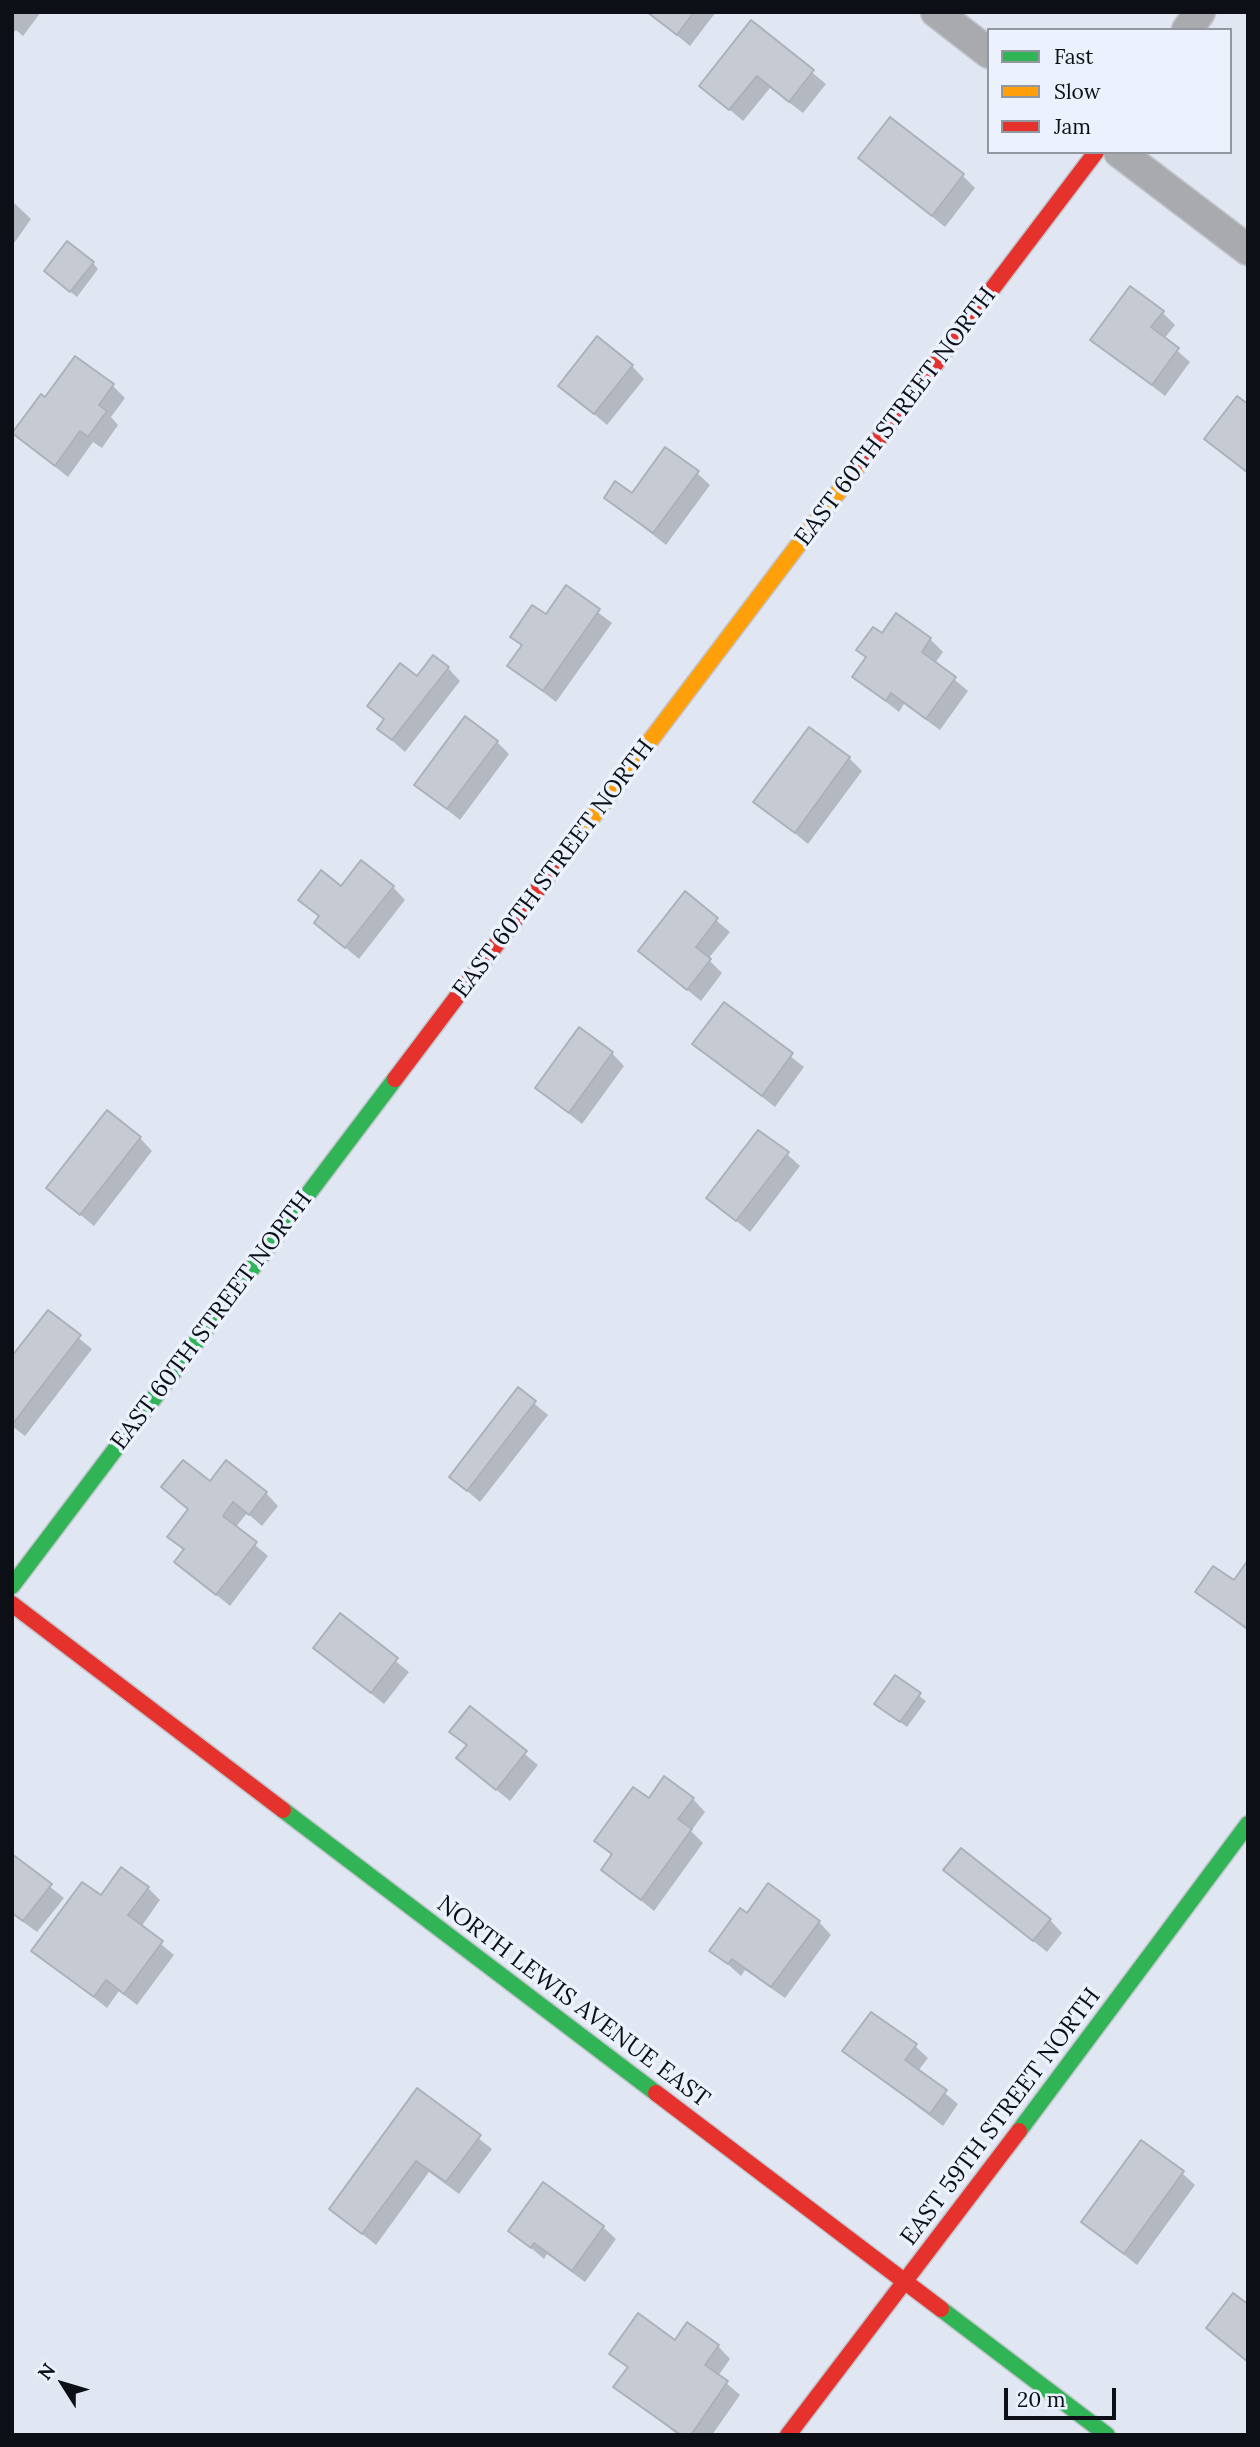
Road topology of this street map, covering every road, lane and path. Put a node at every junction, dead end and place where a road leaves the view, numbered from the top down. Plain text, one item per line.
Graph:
1 (936, 12) edge
2 (1200, 12) edge
3 (1188, 28) edge
4 (987, 50) edge
5 (1094, 154) edge
6 (1122, 154) edge
7 (1248, 250) edge
8 (12, 1586) edge
9 (12, 1604) edge
10 (1248, 1824) edge
11 (905, 2283) junction
12 (788, 2435) edge
13 (1107, 2435) edge

1 - 4 street
2 - 3 street
5 - 8 street, EAST 60TH STREET NORTH
6 - 7 street
9 - 11 street, NORTH LEWIS AVENUE EAST
10 - 11 street, EAST 59TH STREET NORTH
11 - 12 street, EAST 59TH STREET NORTH
11 - 13 street, NORTH LEWIS AVENUE EAST

